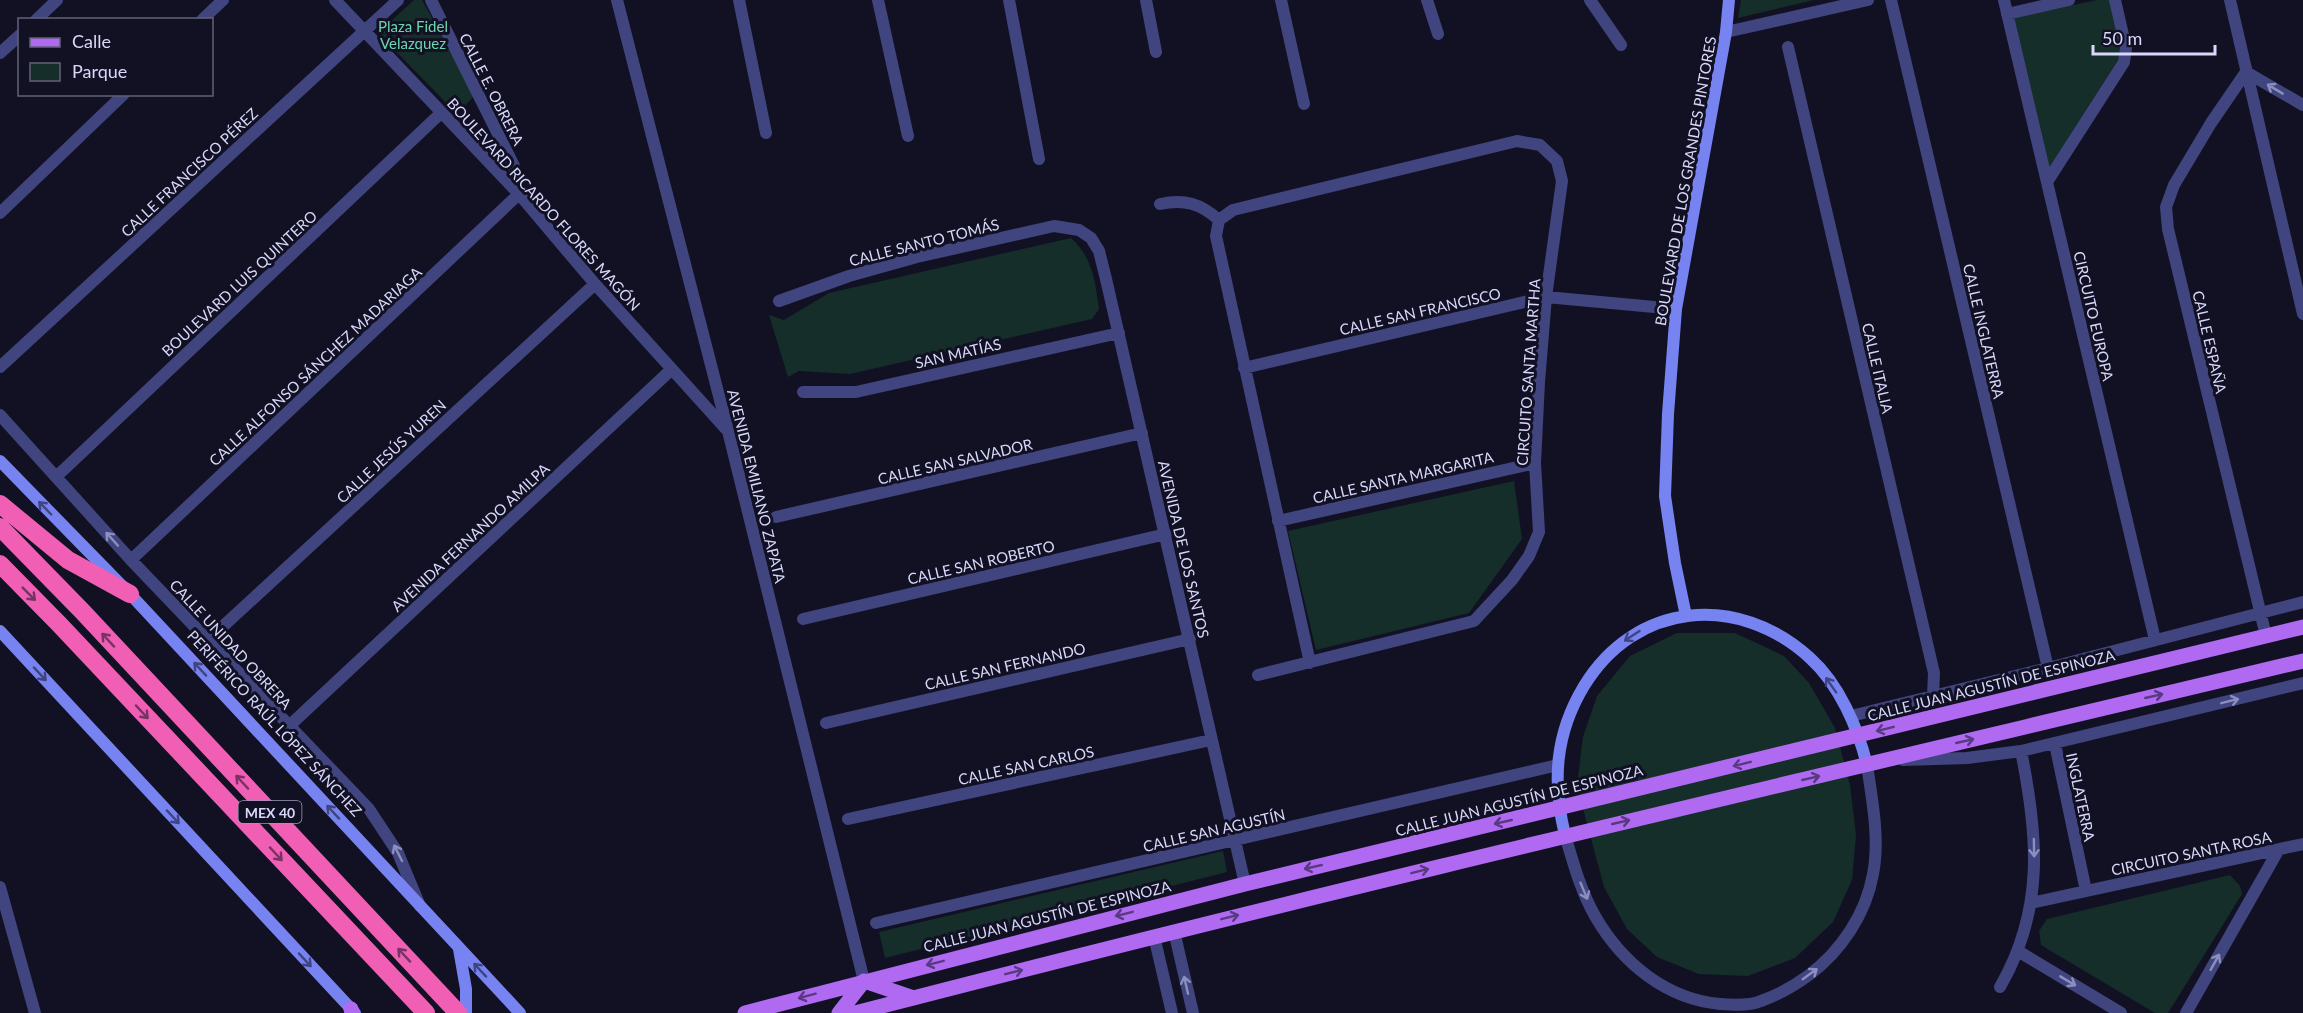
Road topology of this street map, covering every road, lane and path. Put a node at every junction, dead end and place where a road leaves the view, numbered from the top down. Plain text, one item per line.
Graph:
1 (57, 0) edge
2 (223, 0) edge
3 (335, 0) edge
4 (398, 0) edge
5 (431, 0) edge
6 (617, 0) edge
7 (739, 0) edge
8 (878, 0) edge
9 (1009, 0) edge
10 (1146, 0) edge
11 (1281, 0) edge
12 (1427, 0) edge
13 (1590, 0) edge
14 (1730, 0) edge
15 (1868, 0) edge
16 (1891, 0) edge
17 (2004, 0) edge
18 (2069, 0) edge
19 (2115, 0) edge
20 (2230, 0) edge
21 (2007, 14) junction
22 (38, 18) edge
23 (204, 18) edge
24 (364, 32) junction
25 (1726, 32) junction
26 (1438, 34) dead end
27 (18, 36) edge
28 (1621, 45) dead end
29 (1788, 47) dead end
30 (1156, 52) dead end
31 (0, 53) edge
32 (2246, 72) junction
33 (122, 96) edge
34 (1304, 104) dead end
35 (2303, 105) edge
36 (442, 112) junction
37 (766, 133) dead end
38 (908, 136) dead end
39 (1039, 159) dead end
40 (2047, 182) junction
41 (519, 194) junction
42 (1160, 204) dead end
43 (0, 213) edge
44 (1219, 220) junction
45 (1079, 230) joint
46 (595, 284) junction
47 (1546, 297) junction
48 (779, 301) dead end
49 (1676, 309) junction
50 (2303, 314) edge
51 (1119, 333) junction
52 (0, 367) edge
53 (1244, 368) junction
54 (672, 369) junction
55 (803, 392) dead end
56 (0, 415) edge
57 (728, 431) junction
58 (1142, 433) junction
59 (0, 461) edge
60 (1535, 463) junction
61 (56, 477) junction
62 (0, 504) edge
63 (776, 517) dead end
64 (1278, 521) junction
65 (0, 527) edge
66 (1166, 534) junction
67 (131, 560) junction
68 (0, 564) edge
69 (130, 594) junction
70 (2303, 602) edge
71 (2260, 614) junction
72 (1686, 616) junction
73 (803, 619) dead end
74 (2303, 627) edge
75 (0, 631) edge
76 (2266, 636) junction
77 (1190, 639) junction
78 (2155, 640) junction
79 (207, 641) junction
80 (2303, 661) edge
81 (1310, 663) junction
82 (2048, 668) junction
83 (1258, 675) dead end
84 (2303, 683) edge
85 (1933, 696) junction
86 (1851, 717) junction
87 (826, 723) dead end
88 (288, 727) junction
89 (1860, 735) junction
90 (1211, 740) junction
91 (2055, 744) junction
92 (2020, 751) junction
93 (1884, 761) junction
94 (1558, 765) junction
95 (1867, 765) junction
96 (1560, 808) junction
97 (848, 819) dead end
98 (1564, 835) junction
99 (1234, 840) junction
100 (2303, 844) edge
101 (2279, 849) junction
102 (1245, 884) junction
103 (0, 887) edge
104 (2086, 891) junction
105 (2031, 903) junction
106 (421, 907) junction
107 (876, 923) dead end
108 (1173, 931) junction
109 (1154, 936) junction
110 (458, 947) junction
111 (2018, 951) junction
112 (864, 981) junction
113 (2000, 987) dead end
114 (914, 998) junction
115 (1760, 1008) edge
116 (353, 1012) edge
117 (35, 1013) edge
118 (426, 1013) edge
119 (458, 1013) edge
120 (466, 1013) edge
121 (520, 1013) edge
122 (745, 1013) edge
123 (838, 1013) edge
124 (855, 1013) edge
125 (1172, 1013) edge
126 (1193, 1013) edge
127 (2121, 1013) edge
128 (2186, 1013) edge

1 - 22 street
2 - 23 street
3 - 24 street, BOULEVARD RICARDO FLORES MAGÓN
4 - 24 street, CALLE FRANCISCO PÉREZ
5 - 41 street, CALLE E. OBRERA
6 - 57 street, AVENIDA EMILIANO ZAPATA
7 - 37 street
8 - 38 street
9 - 39 street
10 - 30 street
11 - 34 street
12 - 26 street
13 - 28 street
14 - 25 main road, BOULEVARD DE LOS GRANDES PINTORES
15 - 25 street
16 - 82 street, CALLE INGLATERRA
17 - 21 street, CIRCUITO EUROPA
18 - 21 street
19 - 40 street
20 - 32 street
21 - 40 street, CIRCUITO EUROPA
24 - 36 street, BOULEVARD RICARDO FLORES MAGÓN
24 - 52 street, CALLE FRANCISCO PÉREZ
25 - 49 main road, BOULEVARD DE LOS GRANDES PINTORES
27 - 31 street
29 - 85 street, CALLE ITALIA
35 -> 32 street
32 - 50 street
32 - 71 street, CALLE ESPAÑA
33 - 43 street
36 - 41 street, BOULEVARD RICARDO FLORES MAGÓN
36 - 61 street, BOULEVARD LUIS QUINTERO
40 - 78 street, CIRCUITO EUROPA
41 - 46 street, BOULEVARD RICARDO FLORES MAGÓN
41 - 67 street, CALLE ALFONSO SÁNCHEZ MADARIAGA
42 - 44 street
44 - 47 street, CIRCUITO SANTA MARTHA
44 - 53 street
45 - 48 street, CALLE SANTO TOMÁS
45 - 51 street, AVENIDA DE LOS SANTOS
46 - 54 street, BOULEVARD RICARDO FLORES MAGÓN
46 - 79 street, CALLE JESÚS YUREN
47 - 49 street, CALLE SAN FRANCISCO
47 - 53 street, CALLE SAN FRANCISCO
47 - 60 street, CIRCUITO SANTA MARTHA
49 - 72 main road, BOULEVARD DE LOS GRANDES PINTORES
51 - 55 street, SAN MATÍAS
51 - 58 street, AVENIDA DE LOS SANTOS
53 - 64 street
54 - 57 street, BOULEVARD RICARDO FLORES MAGÓN
54 - 88 street, AVENIDA FERNANDO AMILPA
56 - 61 street, CALLE UNIDAD OBRERA
57 - 112 street, AVENIDA EMILIANO ZAPATA
58 - 63 street, CALLE SAN SALVADOR
58 - 66 street, AVENIDA DE LOS SANTOS
69 -> 59 main road, PERIFÉRICO RAÚL LÓPEZ SÁNCHEZ
60 - 64 street, CALLE SANTA MARGARITA
60 - 81 street, CIRCUITO SANTA MARTHA
67 -> 61 street, CALLE UNIDAD OBRERA
62 - 69 highway
64 - 81 street
119 -> 65 highway, MEX 40
66 - 73 street, CALLE SAN ROBERTO
66 - 77 street, AVENIDA DE LOS SANTOS
67 - 79 street, CALLE UNIDAD OBRERA
68 -> 118 highway, MEX 40
106 -> 69 main road, PERIFÉRICO RAÚL LÓPEZ SÁNCHEZ
70 - 71 street
71 - 76 street, CALLE ESPAÑA
71 - 78 street
86 -> 72 main road
72 -> 94 main road
74 - 76 main road, CALLE JUAN AGUSTÍN DE ESPINOZA
75 -> 116 main road
76 -> 89 main road, CALLE JUAN AGUSTÍN DE ESPINOZA
77 - 87 street, CALLE SAN FERNANDO
77 - 90 street, AVENIDA DE LOS SANTOS
78 - 82 street
79 - 88 street, CALLE UNIDAD OBRERA
93 -> 80 main road
81 - 83 street, CIRCUITO SANTA MARTHA
82 - 85 street
91 -> 84 street
85 - 86 street
86 - 89 main road
106 -> 88 street, CALLE UNIDAD OBRERA
89 - 95 main road
89 -> 96 main road, CALLE JUAN AGUSTÍN DE ESPINOZA
90 - 97 street, CALLE SAN CARLOS
90 - 99 street, AVENIDA DE LOS SANTOS
91 - 92 street
91 - 104 street, INGLATERRA
92 - 93 street
92 -> 105 street
93 - 95 main road
94 - 96 main road
94 - 99 street, CALLE SAN AGUSTÍN
98 -> 95 main road
115 -> 95 street
96 - 98 main road
96 -> 102 main road, CALLE JUAN AGUSTÍN DE ESPINOZA
108 -> 98 main road
98 -> 115 street
99 - 102 street, AVENIDA DE LOS SANTOS
99 - 107 street, CALLE SAN AGUSTÍN
100 - 101 street, CIRCUITO SANTA ROSA
101 - 104 street, CIRCUITO SANTA ROSA
128 -> 101 street
102 -> 112 main road, CALLE JUAN AGUSTÍN DE ESPINOZA
103 - 117 street
104 - 105 street, CIRCUITO SANTA ROSA
105 - 111 street
106 - 110 main road, PERIFÉRICO RAÚL LÓPEZ SÁNCHEZ
108 - 109 main road
126 -> 108 street
114 -> 109 main road
109 - 125 street
110 - 120 main road
121 -> 110 main road, PERIFÉRICO RAÚL LÓPEZ SÁNCHEZ
111 - 113 street
111 -> 127 street
112 - 114 main road
112 -> 122 main road, CALLE JUAN AGUSTÍN DE ESPINOZA
112 - 123 main road
114 - 124 main road

